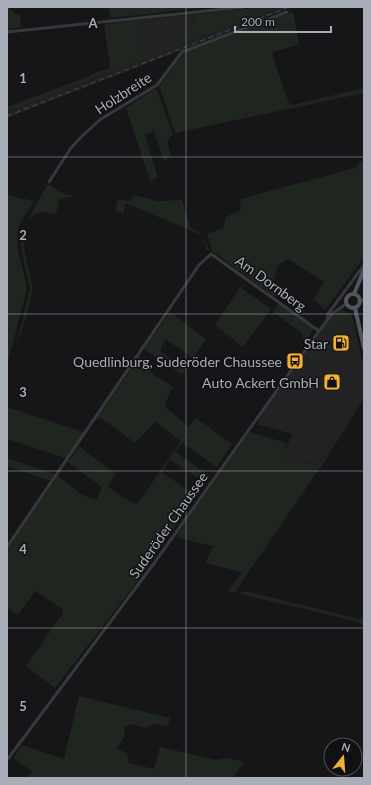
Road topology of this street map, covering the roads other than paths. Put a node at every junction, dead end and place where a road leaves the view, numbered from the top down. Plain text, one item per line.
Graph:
1 (244, 7) edge
2 (287, 12) dead end
3 (7, 32) edge
4 (49, 182) dead end
5 (364, 264) edge
6 (364, 270) edge
7 (354, 294) junction
8 (362, 301) edge
9 (346, 304) junction
10 (354, 308) junction
11 (326, 320) junction
12 (319, 330) junction
13 (364, 348) edge
14 (7, 548) edge
15 (7, 760) edge

1 - 3 street
2 - 4 street, Holzbreite
5 - 11 street
6 - 7 main road
7 - 8 main road
7 - 9 main road
8 - 10 main road
9 - 10 main road
9 - 11 street, Suderöder Chaussee
10 - 13 main road
11 - 12 street, Suderöder Chaussee
12 - 14 street, Am Dornberg
12 - 15 street, Suderöder Chaussee

